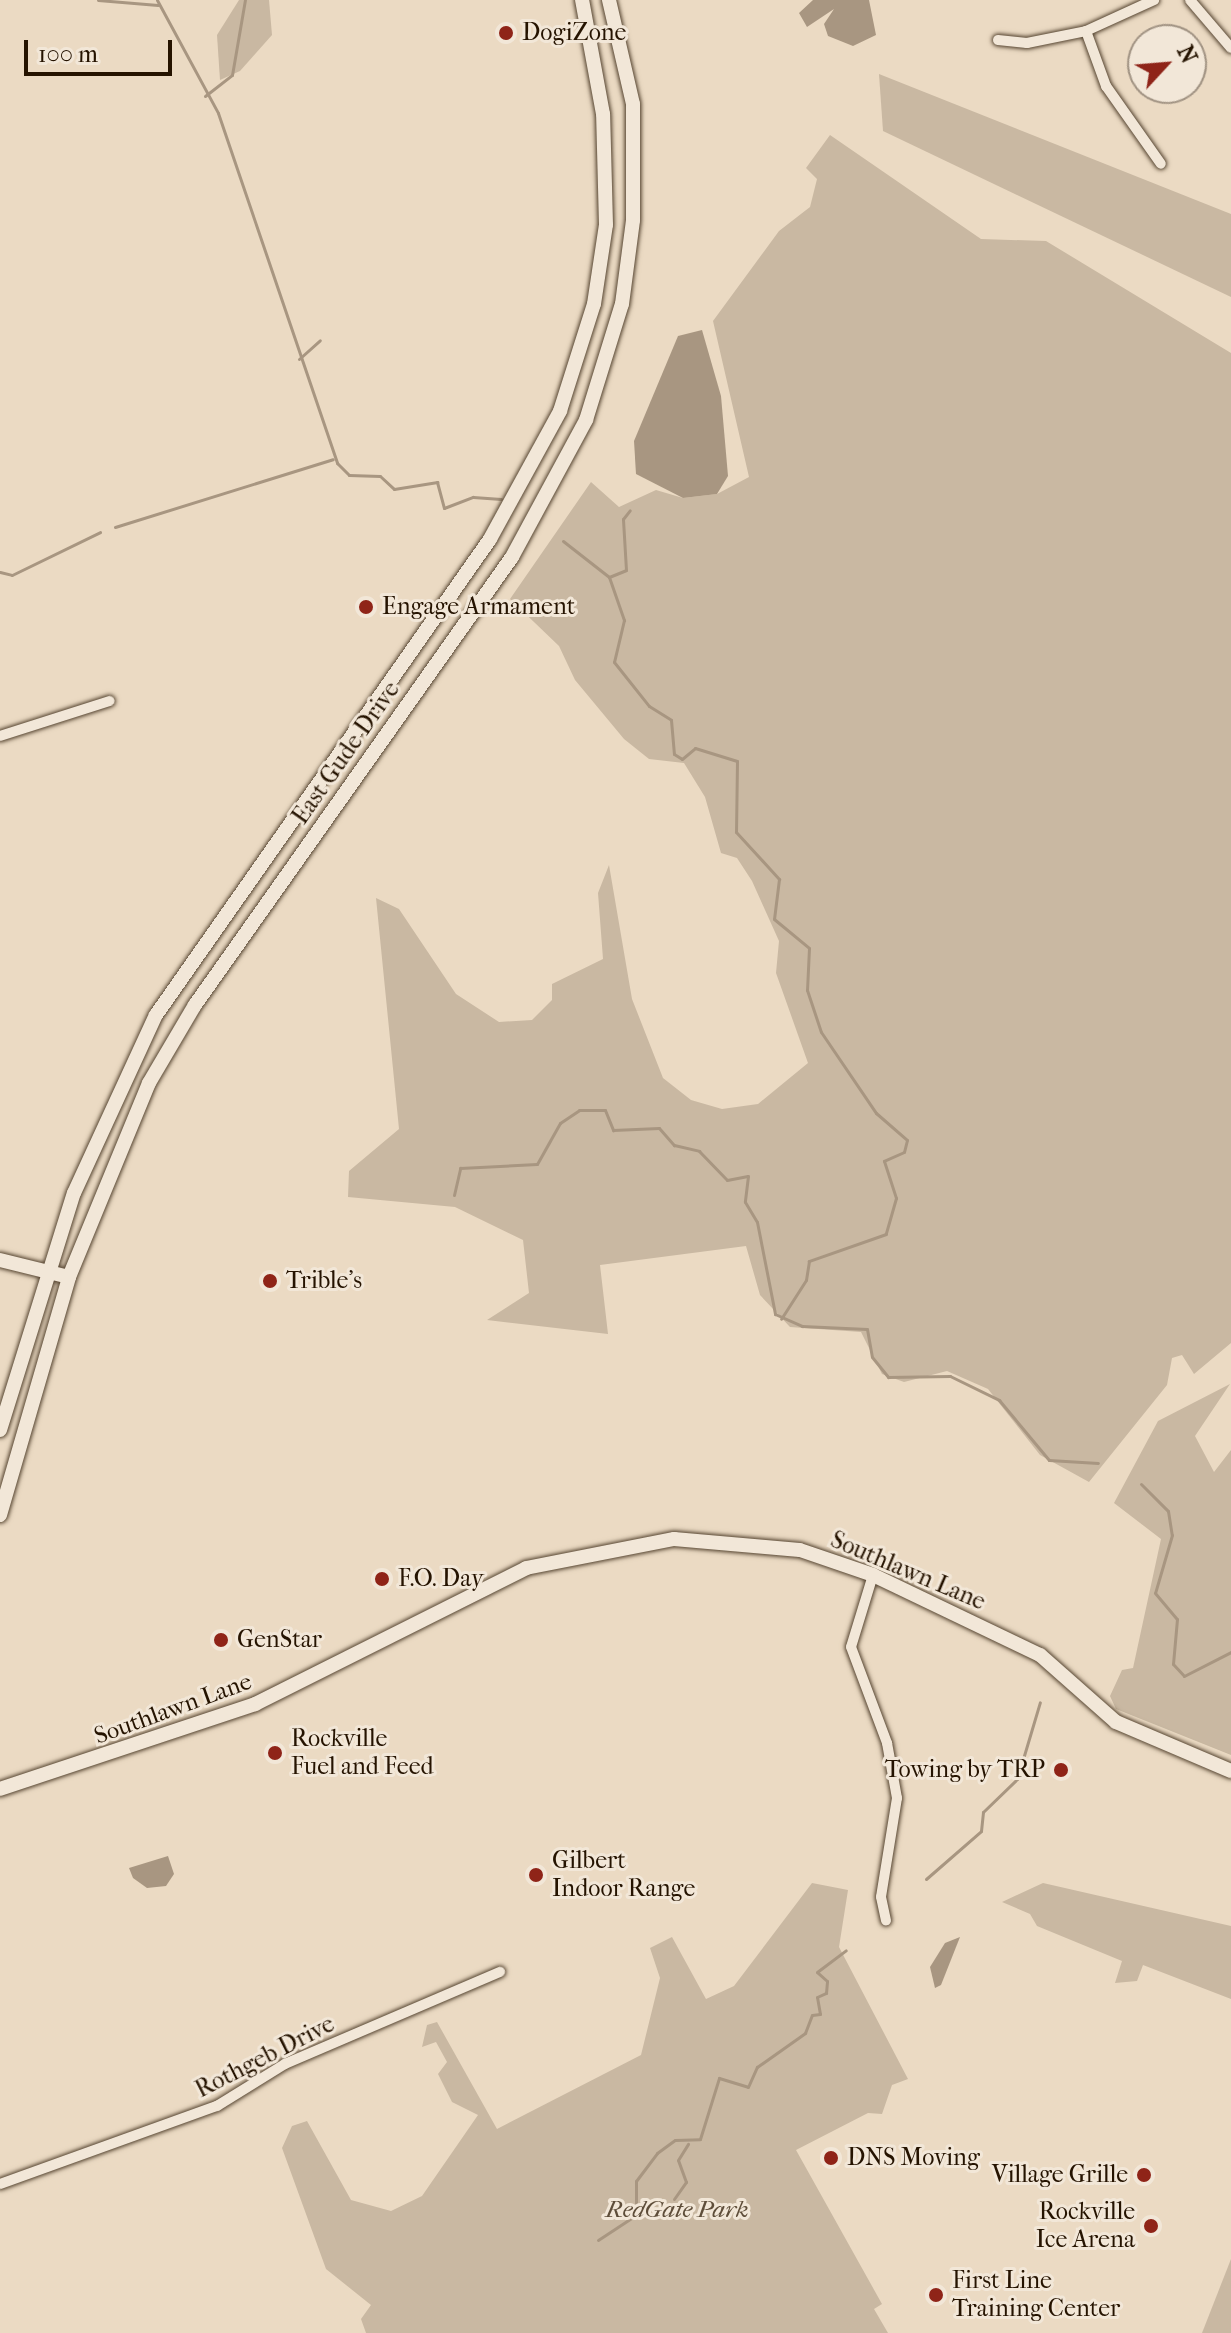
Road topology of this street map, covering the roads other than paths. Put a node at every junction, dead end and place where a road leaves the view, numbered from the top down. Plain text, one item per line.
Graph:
1 (582, 0) edge
2 (609, 0) edge
3 (1154, 0) edge
4 (1190, 0) edge
5 (1086, 31) junction
6 (998, 40) dead end
7 (1231, 48) edge
8 (1161, 164) dead end
9 (601, 275) junction
10 (627, 279) junction
11 (110, 701) dead end
12 (0, 736) edge
13 (0, 1260) edge
14 (47, 1270) junction
15 (69, 1277) junction
16 (0, 1430) edge
17 (0, 1515) edge
18 (873, 1575) junction
19 (1231, 1771) edge
20 (0, 1789) edge
21 (886, 1920) dead end
22 (500, 1972) dead end
23 (0, 2184) edge

1 - 9 main road, East Gude Drive
2 - 10 main road, East Gude Drive
3 - 5 street
4 - 7 street
5 - 6 street
5 - 8 street
9 - 10 main road
9 - 14 main road, East Gude Drive
10 - 15 main road, East Gude Drive
11 - 12 street
13 - 14 main road
14 - 15 main road
14 - 16 main road, East Gude Drive
15 - 17 main road, East Gude Drive
18 - 19 main road, Southlawn Lane
18 - 20 main road, Southlawn Lane
18 - 21 street
22 - 23 street, Rothgeb Drive

